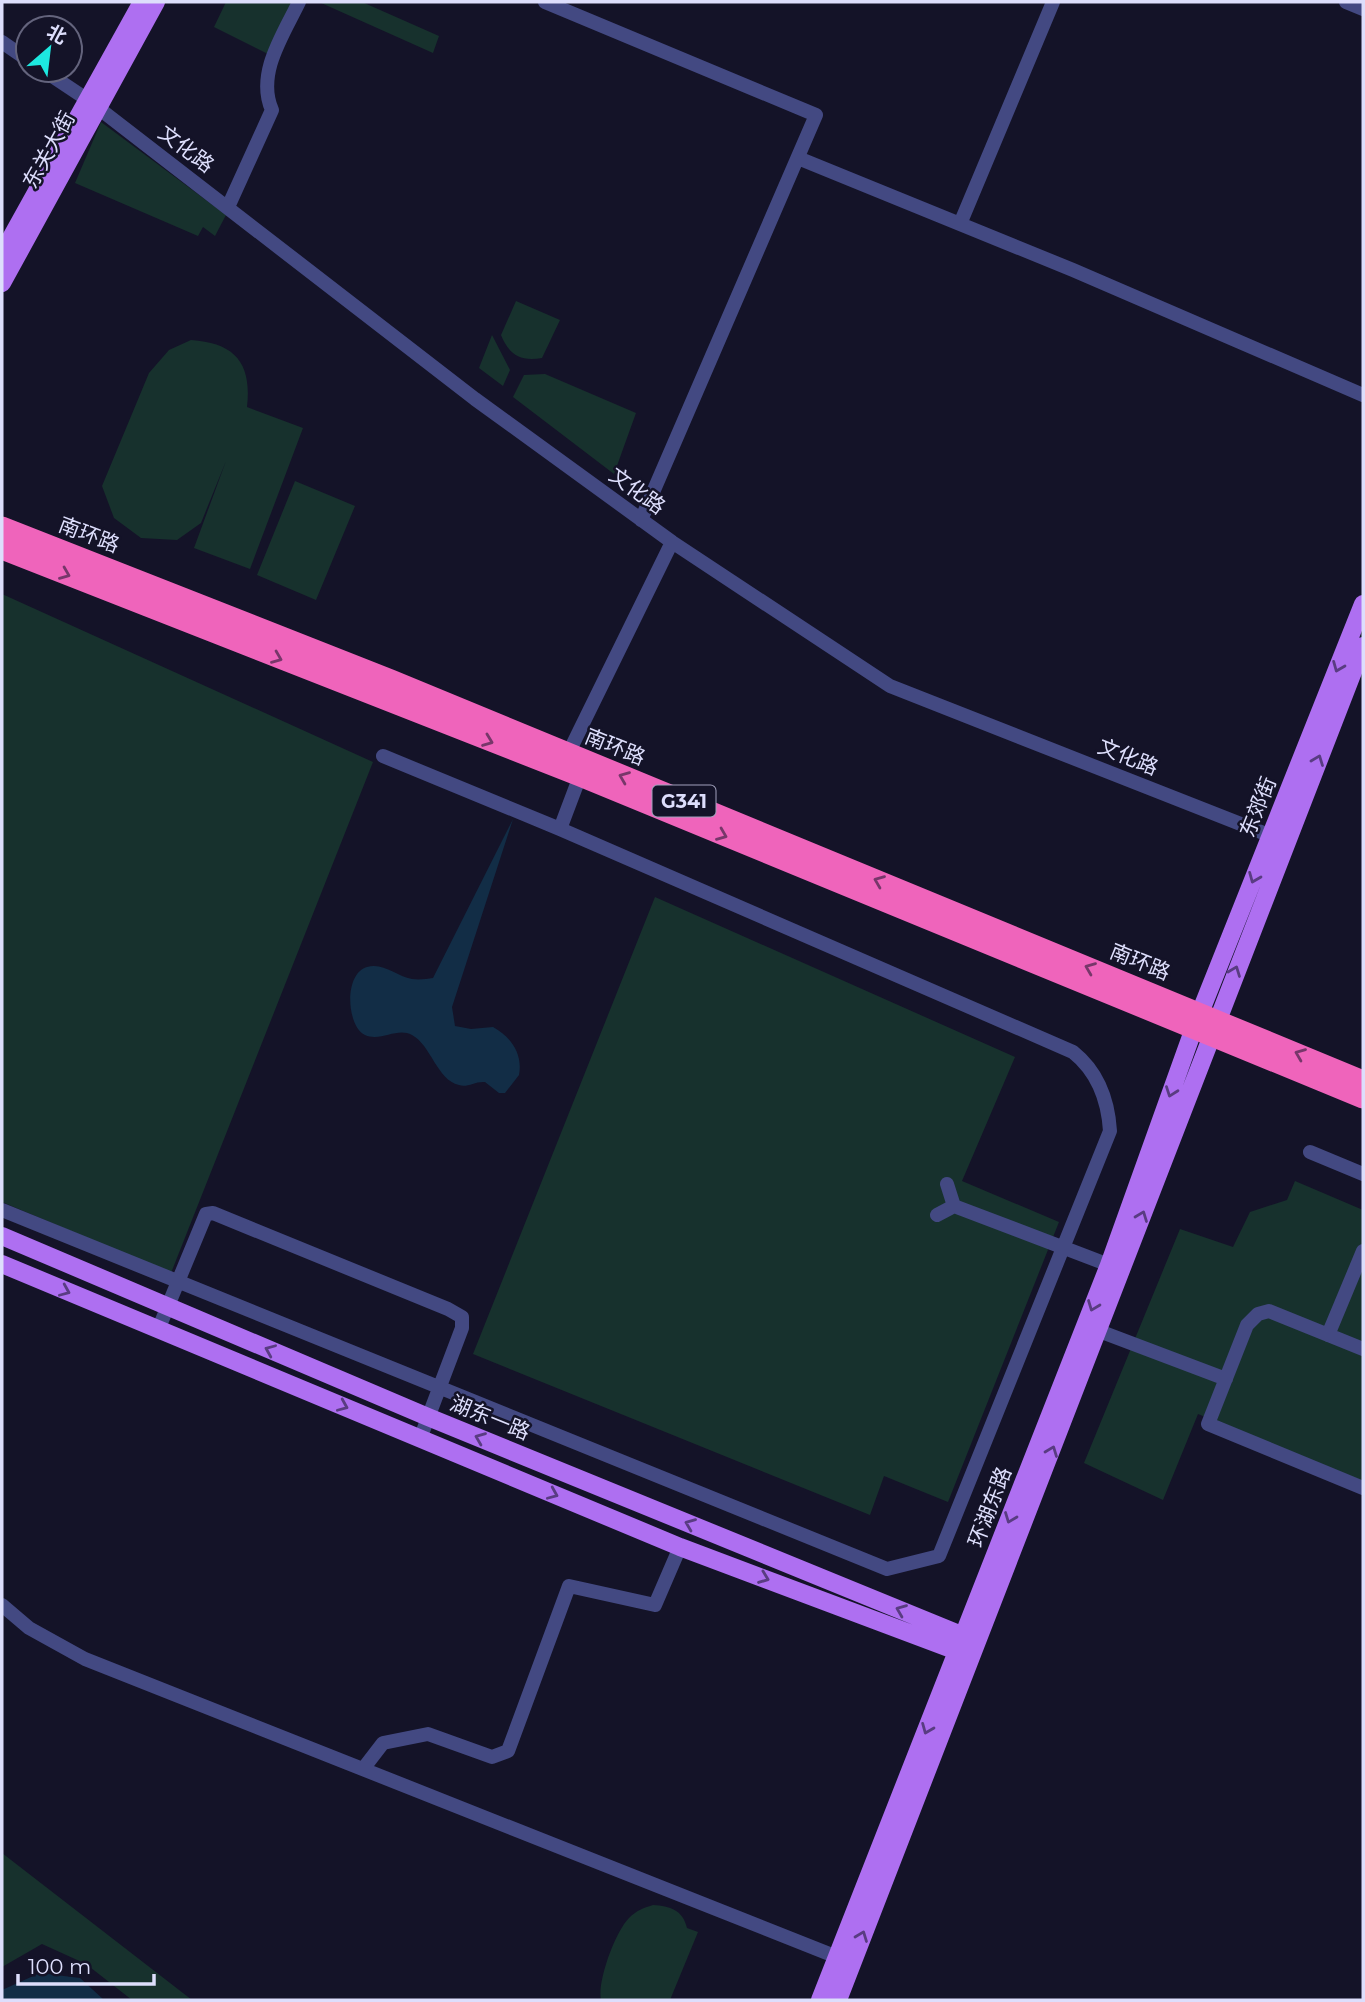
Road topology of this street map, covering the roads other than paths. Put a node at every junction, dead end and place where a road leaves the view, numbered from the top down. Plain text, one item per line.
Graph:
1 (142, 2) edge
2 (156, 2) edge
3 (299, 2) edge
4 (545, 2) edge
5 (1053, 2) edge
6 (1346, 2) edge
7 (1363, 9) edge
8 (64, 84) edge
9 (93, 104) junction
10 (798, 158) junction
11 (228, 206) junction
12 (960, 224) junction
13 (2, 254) edge
14 (2, 283) edge
15 (1363, 395) edge
16 (641, 520) junction
17 (2, 527) edge
18 (672, 542) junction
19 (2, 549) edge
20 (1363, 604) edge
21 (1363, 646) edge
22 (568, 754) junction
23 (383, 756) dead end
24 (580, 776) junction
25 (560, 828) junction
26 (1271, 836) junction
27 (1205, 1024) junction
28 (1363, 1081) edge
29 (1363, 1098) edge
30 (1310, 1152) dead end
31 (1363, 1174) edge
32 (947, 1184) dead end
33 (954, 1206) junction
34 (2, 1210) edge
35 (937, 1214) dead end
36 (2, 1236) edge
37 (1065, 1246) junction
38 (1363, 1251) edge
39 (2, 1264) edge
40 (1109, 1265) junction
41 (178, 1282) junction
42 (168, 1307) junction
43 (158, 1330) junction
44 (1099, 1331) junction
45 (1328, 1335) junction
46 (1363, 1349) edge
47 (1226, 1379) junction
48 (439, 1389) junction
49 (428, 1417) junction
50 (421, 1439) junction
51 (1363, 1488) edge
52 (680, 1547) junction
53 (2, 1605) edge
54 (961, 1644) junction
55 (363, 1769) junction
56 (836, 1957) junction
57 (820, 2000) edge
58 (838, 2000) edge

1 - 9 main road, 东关大街
2 - 9 main road, 东关大街
3 - 11 street
4 - 10 street
5 - 12 street
6 - 7 street
8 - 9 street, 文化路
9 - 11 street, 文化路
9 - 13 main road, 东关大街
9 - 14 main road, 东关大街
10 - 12 street
10 - 16 street
11 - 16 street, 文化路
12 - 15 street
16 - 18 street, 文化路
17 - 22 highway, 南环路 / G341
18 - 22 street
18 - 26 street, 文化路
19 -> 24 highway, 南环路 / G341
20 -> 26 main road, 东郊街
27 -> 21 main road, 东郊街
27 -> 22 highway, 南环路 / G341
23 - 25 street
24 - 25 street
24 -> 27 highway, 南环路 / G341
25 - 37 street
26 -> 27 main road, 东郊街
28 -> 27 highway, 南环路 / G341
27 - 29 highway, 南环路 / G341
27 -> 40 main road, 环湖东路
44 -> 27 main road, 环湖东路
30 - 31 street
32 - 33 street
33 - 35 street
33 - 37 street
34 - 41 street
36 - 42 main road, 湖东一路
37 - 40 street
37 - 48 street
38 - 45 street
39 -> 43 main road
40 -> 54 main road, 环湖东路
41 - 42 street
41 - 48 street
41 - 48 street
42 - 43 street
49 -> 42 main road, 湖东一路
43 -> 50 main road
44 - 47 street
58 -> 44 main road, 环湖东路
45 - 46 street
45 - 47 street
47 - 51 street
48 - 49 street
49 - 50 street
54 -> 49 main road, 湖东一路
50 -> 52 main road
52 -> 54 main road
52 - 55 street
53 - 55 street
54 -> 56 main road, 环湖东路
55 - 56 street
56 - 57 main road, 环湖东路

